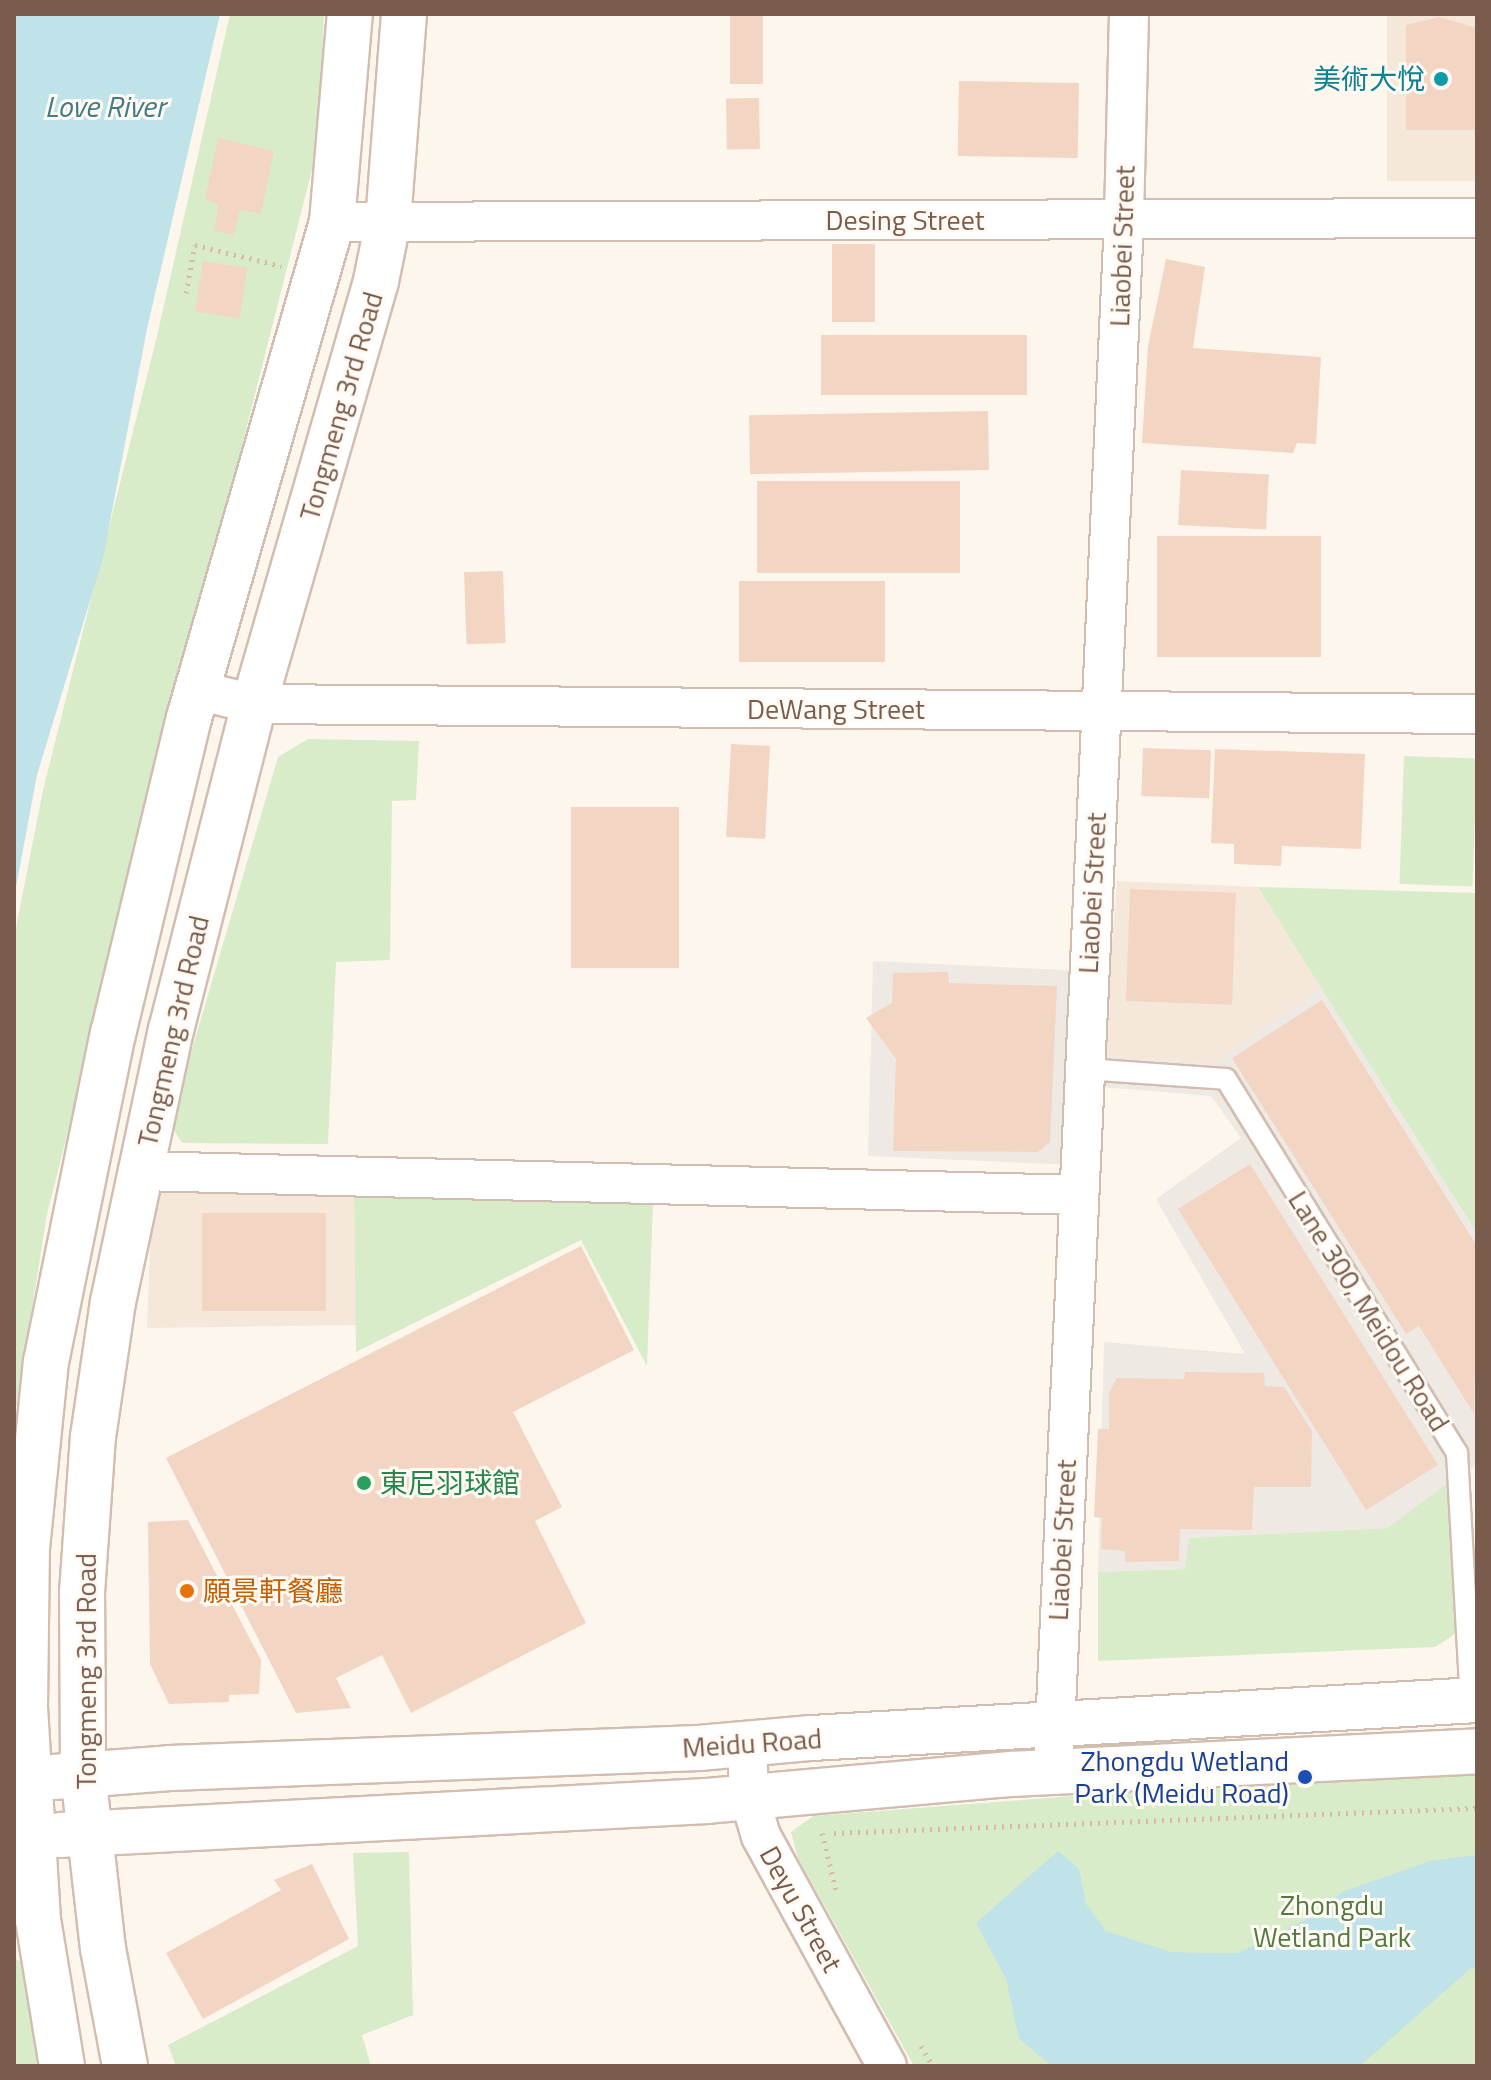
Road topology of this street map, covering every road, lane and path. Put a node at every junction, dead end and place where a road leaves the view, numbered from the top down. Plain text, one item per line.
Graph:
1 (350, 14) edge
2 (404, 14) edge
3 (1129, 14) edge
4 (1124, 218) junction
5 (1477, 218) edge
6 (332, 222) junction
7 (388, 222) junction
8 (282, 266) dead end
9 (186, 293) dead end
10 (197, 690) junction
11 (254, 704) junction
12 (1100, 712) junction
13 (1477, 714) edge
14 (1084, 1069) junction
15 (140, 1171) junction
16 (1079, 1195) junction
17 (1474, 1701) edge
18 (1052, 1724) junction
19 (747, 1743) junction
20 (1477, 1751) edge
21 (1053, 1772) junction
22 (83, 1773) junction
23 (21, 1780) edge
24 (749, 1796) junction
25 (1477, 1808) edge
26 (88, 1832) junction
27 (812, 1834) dead end
28 (22, 1838) edge
29 (62, 2066) edge
30 (125, 2066) edge
31 (887, 2066) edge

1 - 6 street, Tongmeng 3rd Road
2 - 7 street, Tongmeng 3rd Road
3 - 4 street, Liaobei Street
4 - 5 street, Desing Street
4 - 7 street, Desing Street
4 - 12 street, Liaobei Street
6 - 7 street, Desing Street
6 - 10 street, Tongmeng 3rd Road
7 - 11 street, Tongmeng 3rd Road
8 - 9 path
10 - 11 street, DeWang Street
10 - 23 street, Tongmeng 3rd Road
11 - 12 street, DeWang Street
11 - 15 street, Tongmeng 3rd Road
12 - 13 street, DeWang Street
12 - 14 street, Liaobei Street
14 - 16 street, Liaobei Street
14 - 17 lane, Lane 300, Meidou Road
15 - 16 street
15 - 22 street, Tongmeng 3rd Road
16 - 18 street, Liaobei Street
17 - 18 street, Meidu Road
18 - 19 street, Meidu Road
18 - 21 street, Liaobei Street
19 - 22 street, Meidu Road
19 - 24 street, Deyu Street
20 - 21 street, Meidu Road
21 - 24 street, Meidu Road
22 - 23 street, Meidu Road
22 - 26 street, Tongmeng 3rd Road
23 - 28 street, Tongmeng 3rd Road
24 - 26 street, Meidu Road
24 - 31 street, Deyu Street
25 - 27 path
26 - 28 street, Meidu Road
26 - 30 street, Tongmeng 3rd Road
28 - 29 street, Tongmeng 3rd Road

